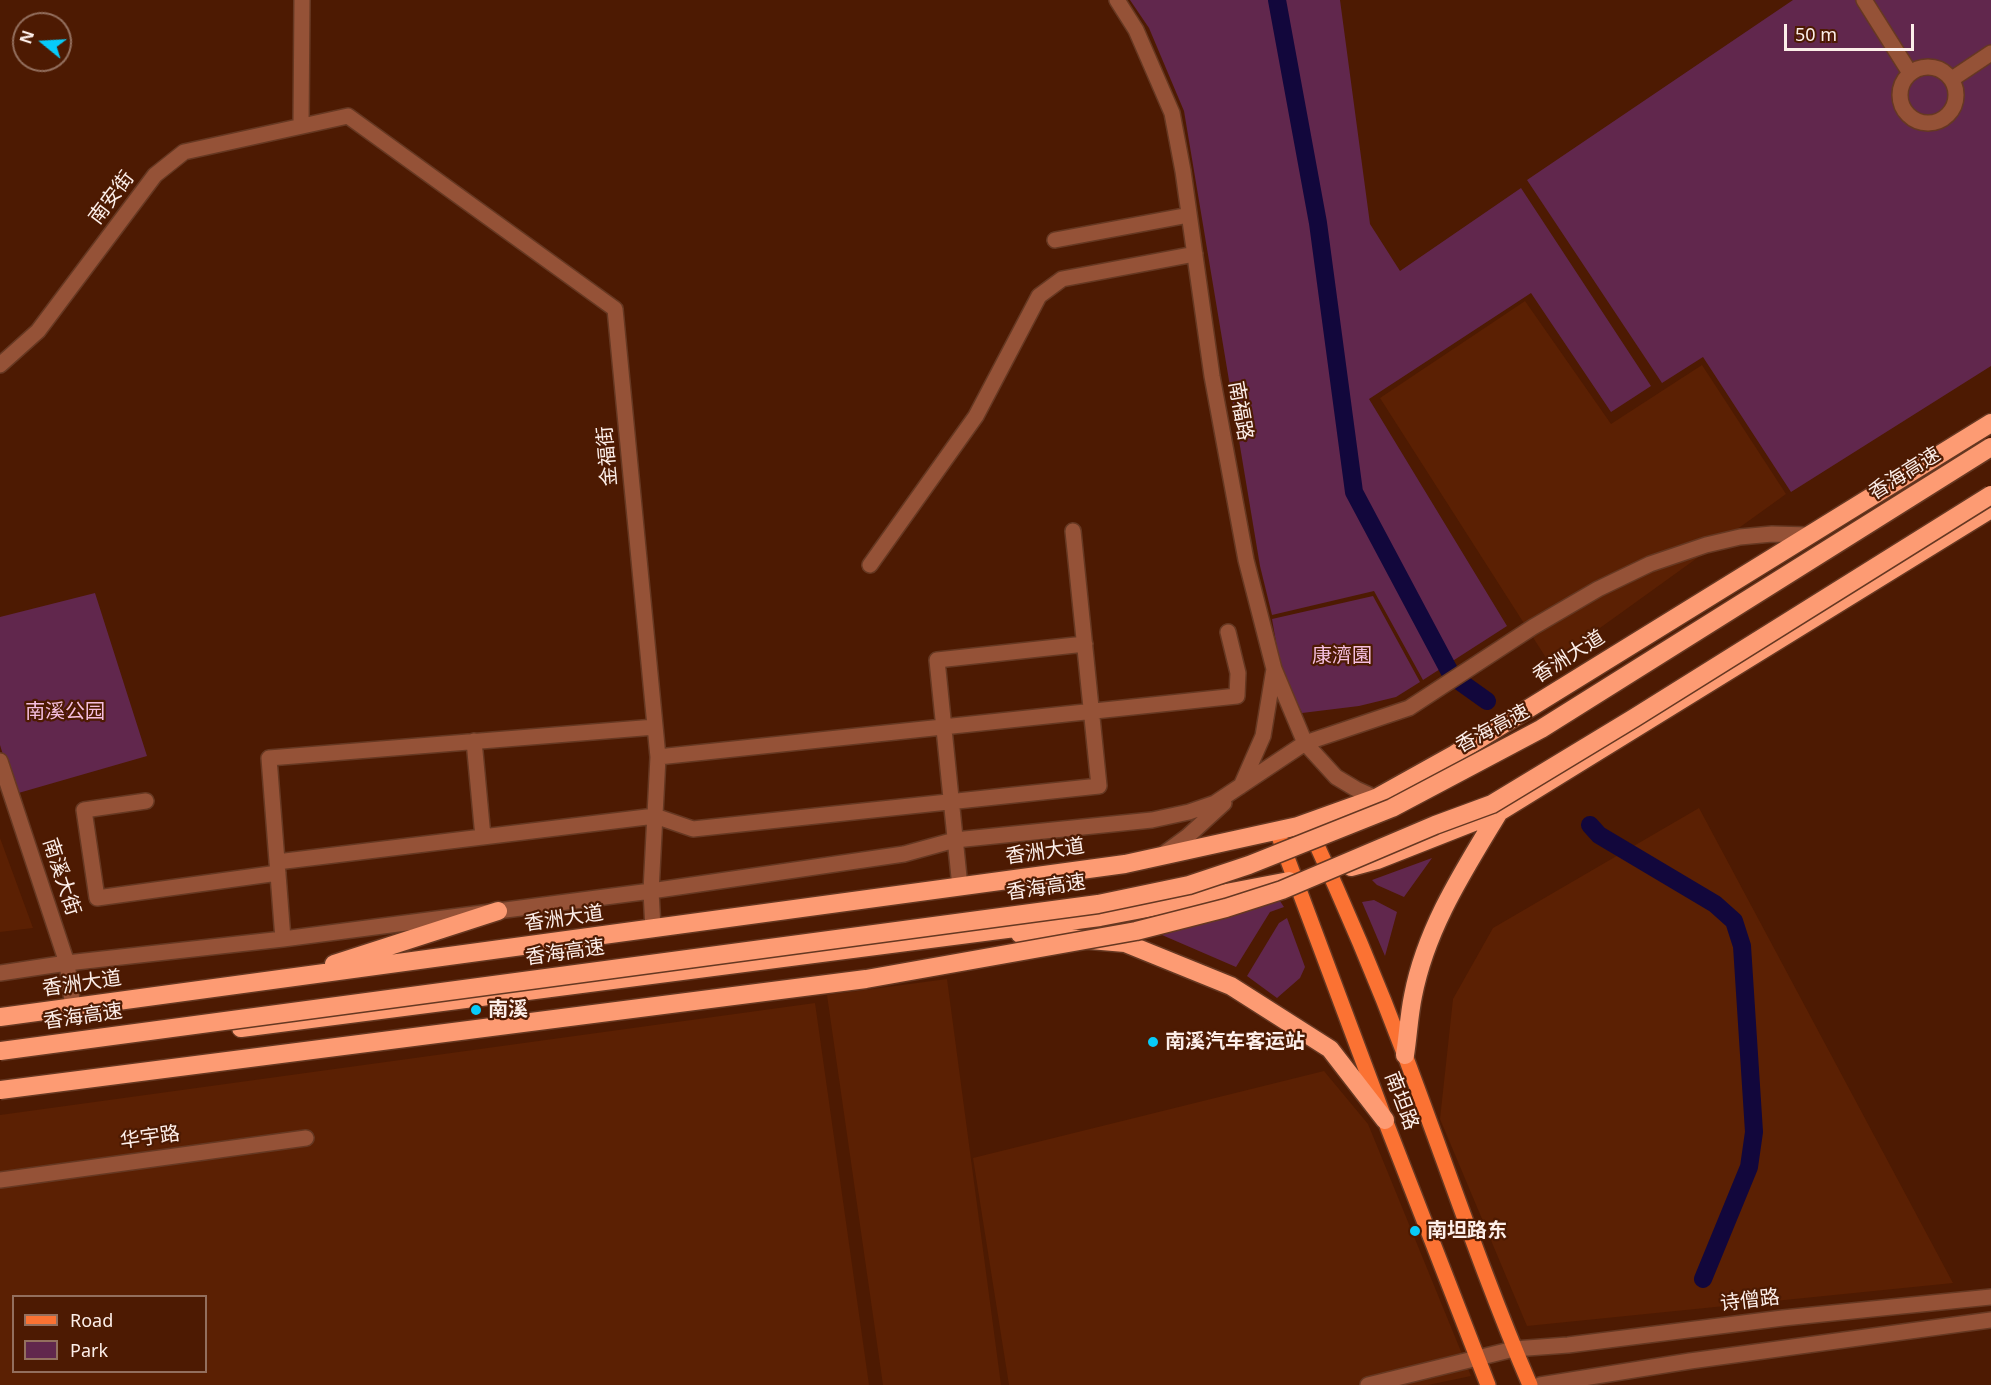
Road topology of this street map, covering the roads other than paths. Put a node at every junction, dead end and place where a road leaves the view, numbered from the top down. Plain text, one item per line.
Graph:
1 (302, 0) edge
2 (1117, 0) edge
3 (1864, 0) edge
4 (1991, 53) edge
5 (1910, 73) junction
6 (1952, 80) junction
7 (348, 116) joint
8 (301, 126) junction
9 (1189, 215) junction
10 (1055, 240) dead end
11 (1195, 254) junction
12 (0, 365) edge
13 (1991, 423) edge
14 (1991, 447) edge
15 (1991, 495) edge
16 (1991, 508) edge
17 (1073, 531) dead end
18 (1809, 535) junction
19 (870, 565) dead end
20 (1228, 632) dead end
21 (1085, 644) junction
22 (1274, 669) junction
23 (1091, 712) junction
24 (655, 727) junction
25 (944, 727) junction
26 (474, 741) junction
27 (1305, 743) junction
28 (658, 757) junction
29 (0, 761) edge
30 (1241, 787) junction
31 (1376, 798) junction
32 (146, 801) dead end
33 (952, 802) junction
34 (1499, 812) junction
35 (655, 816) junction
36 (1307, 823) junction
37 (1277, 831) junction
38 (483, 837) junction
39 (956, 840) junction
40 (1160, 856) junction
41 (277, 868) junction
42 (1330, 872) junction
43 (1296, 879) junction
44 (960, 887) junction
45 (651, 891) junction
46 (498, 911) junction
47 (653, 929) junction
48 (982, 931) junction
49 (283, 939) junction
50 (67, 963) junction
51 (0, 973) edge
52 (291, 978) junction
53 (73, 1008) junction
54 (0, 1017) edge
55 (0, 1051) edge
56 (1405, 1055) junction
57 (0, 1059) edge
58 (0, 1090) edge
59 (1385, 1120) junction
60 (306, 1138) dead end
61 (0, 1180) edge
62 (1991, 1297) edge
63 (1991, 1320) edge
64 (1514, 1349) junction
65 (1476, 1359) junction
66 (1368, 1385) edge
67 (1487, 1385) edge
68 (1495, 1385) edge
69 (1530, 1385) edge
70 (1540, 1385) edge

1 - 8 street
2 - 9 street, 南福路
3 - 5 street
4 - 6 street
5 - 6 street
5 - 6 street
7 - 8 street, 南安街
7 - 24 street, 金福街
8 - 12 street, 南安街
9 - 10 street
9 - 11 street, 南福路
11 - 19 street
11 - 22 street, 南福路
13 - 18 highway, 香洲大道
14 - 55 highway, 香海高速, bridge
15 - 58 highway, bridge
16 - 34 highway
17 - 21 street
18 - 27 street
18 - 31 highway, 香洲大道
20 - 23 street
21 - 23 street
21 - 25 street
22 - 27 street, 南福路
22 - 30 street
23 - 25 street
23 - 33 street
24 - 26 street
24 - 28 street, 金福街
25 - 28 street
25 - 33 street
26 - 38 street
26 - 41 street
27 - 30 street
27 - 31 street, 南福路
28 - 35 street, 金福街
29 - 50 street, 南溪大街
30 - 39 street
30 - 40 street
31 - 36 highway, 香洲大道
32 - 41 street
33 - 35 street
33 - 39 street
34 - 42 highway
34 - 56 highway
35 - 38 street
35 - 45 street, 金福街
36 - 37 highway, 香洲大道
36 - 42 main road
37 - 40 highway, 香洲大道
37 - 43 main road, 南坦路
38 - 41 street
39 - 44 street
39 - 45 street
40 - 44 highway, 香洲大道
41 - 49 street
42 - 43 highway
42 - 56 main road
43 - 48 highway
43 - 59 main road, 南坦路
44 - 47 highway, 香洲大道
45 - 46 street
45 - 47 street, 金福街
46 - 49 street
46 - 52 highway
47 - 52 highway, 香洲大道
48 - 57 highway
48 - 59 highway
49 - 50 street
50 - 51 street
50 - 53 street, 南溪大街
52 - 53 highway, 香洲大道
53 - 54 highway, 香洲大道
56 - 64 main road
59 - 65 main road, 南坦路
60 - 61 street, 华宇路
62 - 64 street, 诗僧路
63 - 70 street
64 - 65 street, 诗僧路
64 - 69 main road
65 - 66 street, 诗僧路
65 - 67 main road, 南坦路
67 - 68 street

